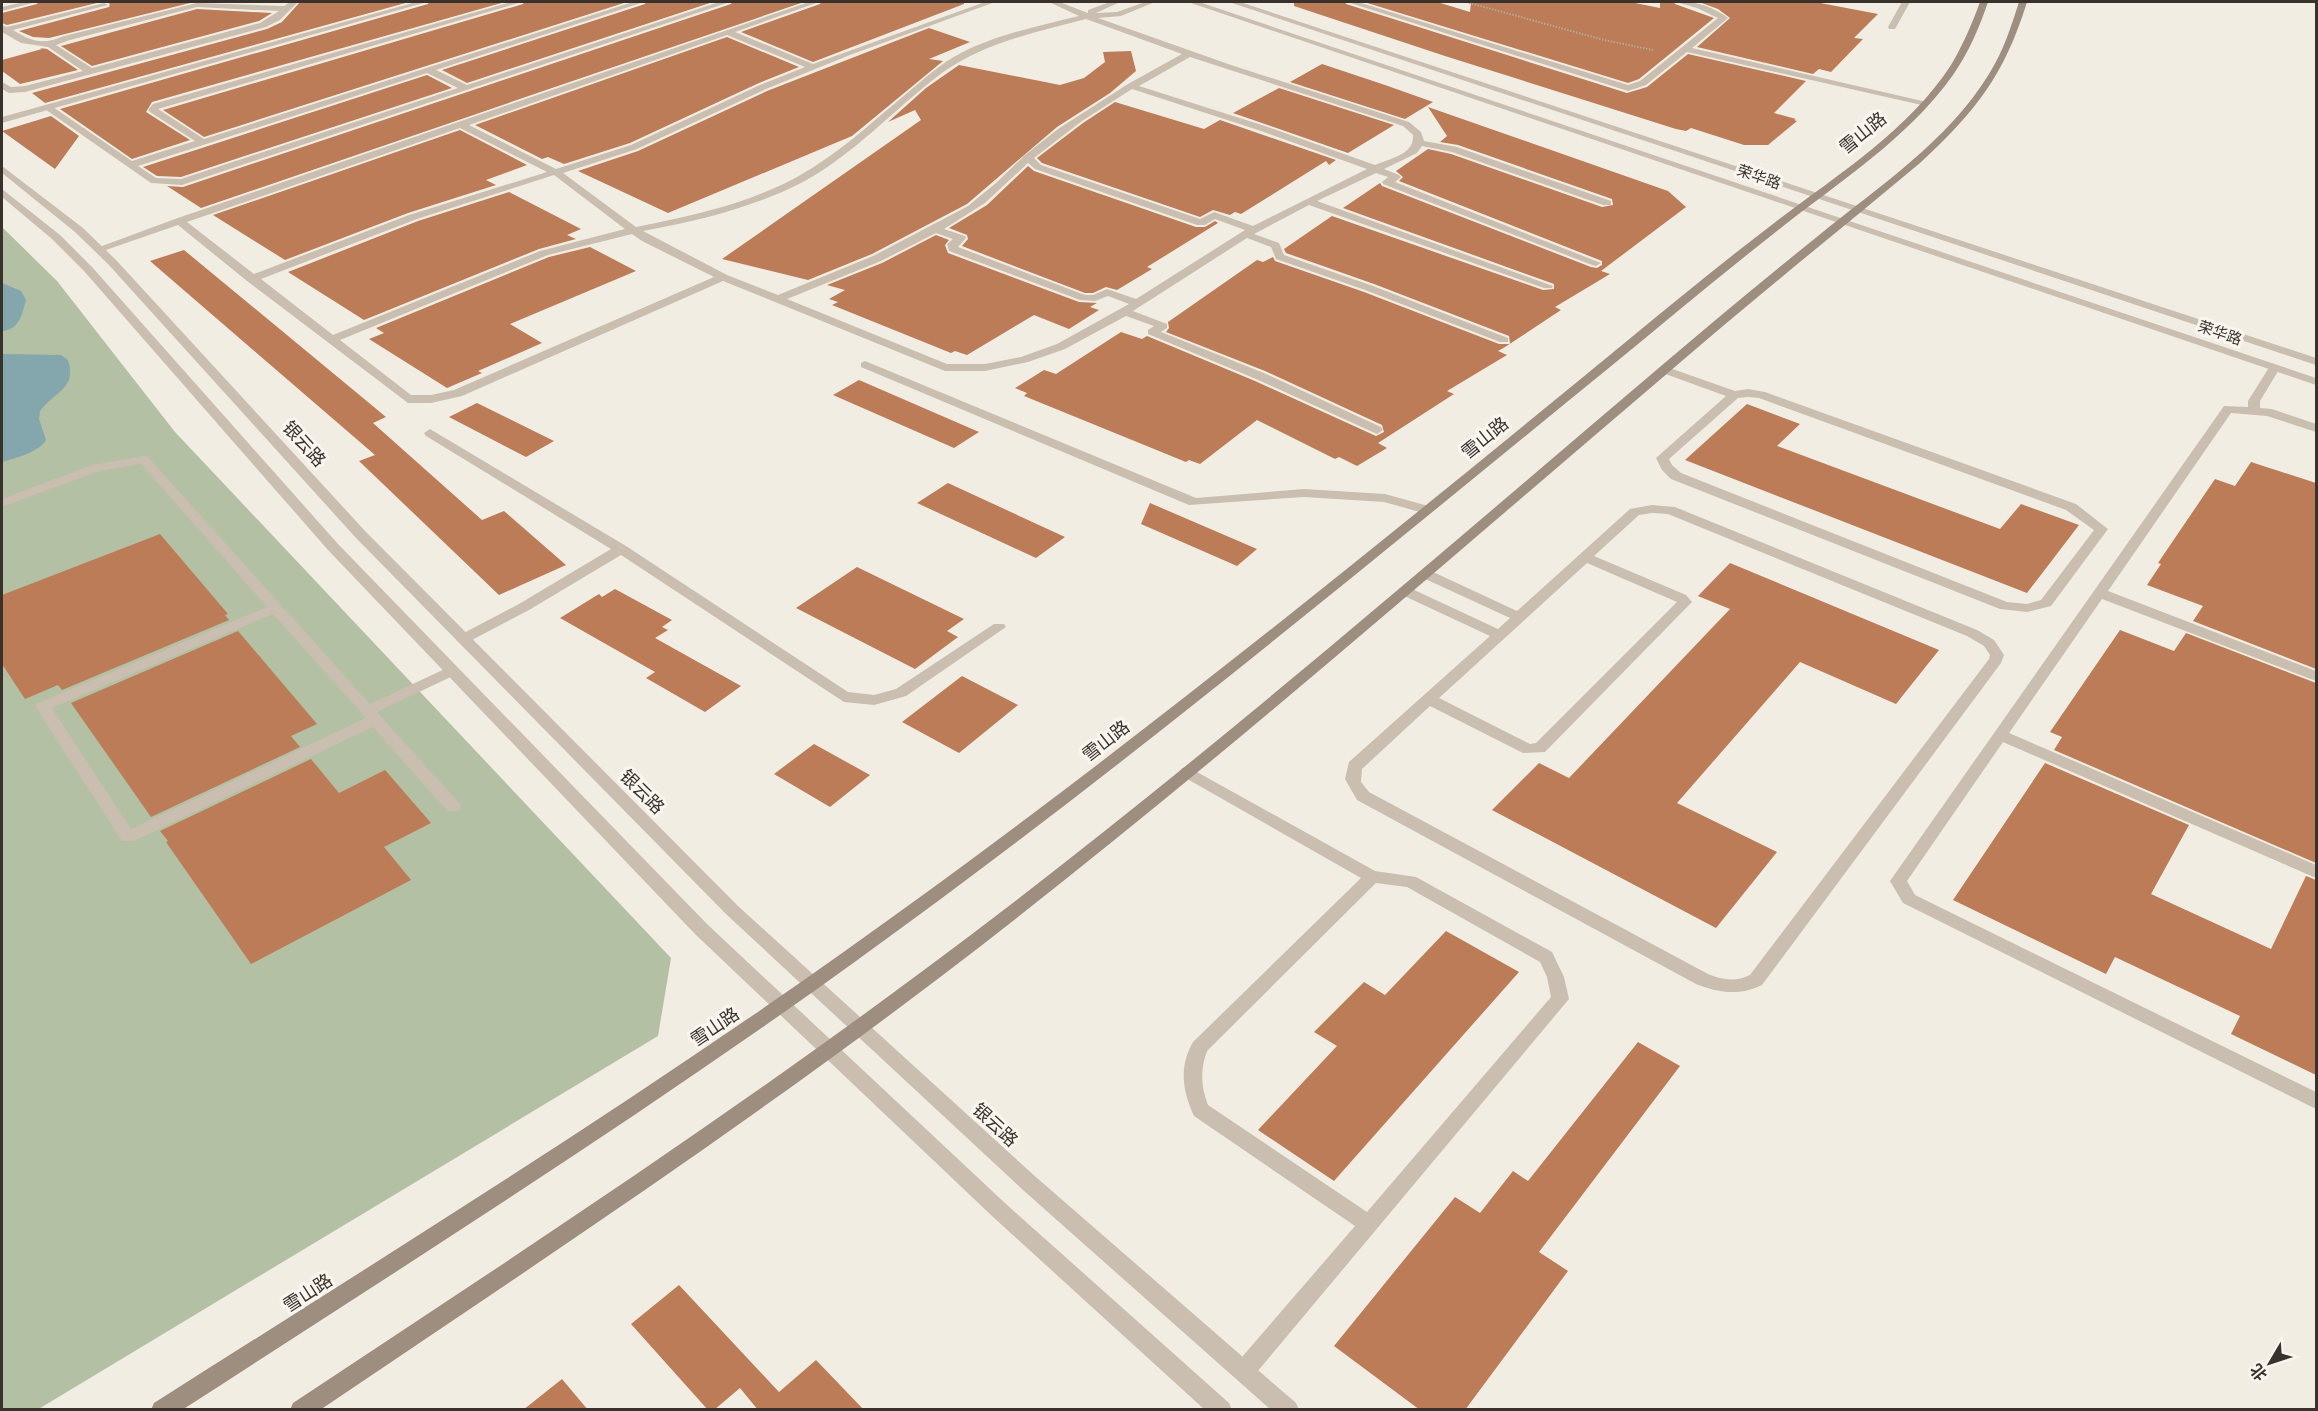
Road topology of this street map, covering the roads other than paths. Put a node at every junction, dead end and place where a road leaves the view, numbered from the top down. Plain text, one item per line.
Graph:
1 (32, 2) edge
2 (294, 2) edge
3 (423, 2) edge
4 (518, 2) edge
5 (640, 2) edge
6 (726, 2) edge
7 (815, 2) edge
8 (991, 2) edge
9 (1053, 2) edge
10 (1116, 2) edge
11 (1151, 2) edge
12 (1192, 2) edge
13 (1233, 2) edge
14 (1351, 2) edge
15 (1680, 2) edge
16 (1906, 2) edge
17 (1984, 2) edge
18 (2023, 2) edge
19 (709, 3) edge
20 (104, 5) dead end
21 (2, 9) edge
22 (286, 9) junction
23 (1087, 16) junction
24 (1892, 27) dead end
25 (3, 28) edge
26 (727, 32) junction
27 (50, 45) junction
28 (1681, 52) junction
29 (1191, 53) junction
30 (813, 67) junction
31 (428, 69) junction
32 (90, 71) junction
33 (2, 85) edge
34 (1131, 86) junction
35 (466, 88) junction
36 (1926, 103) junction
37 (47, 107) junction
38 (2, 120) edge
39 (460, 124) junction
40 (203, 142) junction
41 (1419, 143) junction
42 (1028, 157) junction
43 (131, 165) junction
44 (2, 169) edge
45 (1375, 169) junction
46 (556, 173) junction
47 (2, 192) edge
48 (1816, 196) junction
49 (1307, 201) junction
50 (1607, 204) dead end
51 (1801, 207) junction
52 (1856, 209) junction
53 (179, 221) junction
54 (1842, 221) junction
55 (935, 229) junction
56 (634, 230) junction
57 (1250, 232) junction
58 (99, 249) junction
59 (1596, 263) dead end
60 (723, 277) junction
61 (251, 279) junction
62 (1548, 286) dead end
63 (778, 299) junction
64 (1136, 303) junction
65 (1124, 311) junction
66 (331, 340) junction
67 (1504, 340) dead end
68 (2316, 362) edge
69 (865, 365) dead end
70 (2274, 368) junction
71 (1664, 370) junction
72 (2316, 382) edge
73 (1734, 395) junction
74 (2253, 410) junction
75 (2316, 428) edge
76 (1377, 430) dead end
77 (429, 433) dead end
78 (2, 503) edge
79 (1427, 510) junction
80 (621, 549) junction
81 (1585, 556) junction
82 (1426, 574) junction
83 (1405, 591) junction
84 (2099, 593) junction
85 (276, 608) junction
86 (1519, 617) junction
87 (999, 627) dead end
88 (1499, 635) junction
89 (463, 639) junction
90 (452, 671) junction
91 (2316, 676) edge
92 (1429, 699) junction
93 (371, 716) junction
94 (2000, 735) junction
95 (1188, 772) junction
96 (453, 807) dead end
97 (2316, 872) edge
98 (1372, 877) junction
99 (812, 983) junction
100 (781, 1005) junction
101 (860, 1027) junction
102 (828, 1050) junction
103 (2316, 1101) edge
104 (1368, 1224) junction
105 (1244, 1371) junction
106 (162, 1410) edge
107 (301, 1410) edge
108 (1221, 1410) edge
109 (1288, 1410) edge

1 - 21 street
2 - 22 street
3 - 37 street
4 - 40 street
5 - 31 street
6 - 19 street
7 - 26 street
8 - 30 street
9 - 23 street
10 - 23 street
11 - 23 street
12 - 51 street, 荣华路
13 - 48 street, 荣华路
14 - 28 street
15 - 28 street
16 - 24 street
17 - 36 main road, 雪山路
18 - 52 main road
19 - 35 street
20 - 25 street
22 - 27 street
22 - 32 street
23 - 29 street
23 - 56 street
25 - 27 street
26 - 30 street
26 - 39 street
27 - 32 street
28 - 36 street
29 - 34 street
29 - 41 street
30 - 46 street
31 - 35 street
31 - 40 street
32 - 33 street
34 - 42 street
34 - 45 street
35 - 43 street
36 - 48 main road, 雪山路
37 - 38 street
37 - 43 street
39 - 46 street
39 - 53 street
40 - 43 street
41 - 45 street
41 - 50 street
42 - 55 street
42 - 57 street
44 - 58 street, 银云路
45 - 49 street
45 - 59 street
46 - 56 street
46 - 61 street
47 - 90 street
48 - 51 main road, 雪山路
48 - 52 street, 荣华路
49 - 57 street
49 - 62 street
51 - 54 street, 荣华路
51 - 79 main road, 雪山路
52 - 54 main road
52 - 68 street, 荣华路
53 - 58 street
53 - 61 street
54 - 70 street, 荣华路
54 - 71 main road
55 - 63 street
55 - 64 street
56 - 60 street
56 - 66 street
57 - 64 street
57 - 67 street
58 - 89 street, 银云路
60 - 63 street
60 - 66 street
61 - 66 street
63 - 65 street
64 - 65 street
65 - 76 street
69 - 79 street
70 - 72 street, 荣华路
70 - 74 street
71 - 73 street
71 - 82 main road
73 - 73 street
74 - 75 street
74 - 84 street
77 - 80 street
78 - 85 street
79 - 99 main road, 雪山路
80 - 87 street
80 - 89 street
81 - 86 street
81 - 92 street
81 - 92 street
82 - 83 main road
82 - 86 street
83 - 88 street
83 - 95 main road
84 - 91 street
84 - 94 street
85 - 93 street
85 - 93 street
86 - 88 street
88 - 92 street
89 - 99 street, 银云路
90 - 93 street
90 - 100 street
93 - 96 street
94 - 97 street
94 - 103 street
95 - 98 street
95 - 101 main road
98 - 104 street
98 - 104 street
99 - 100 main road, 雪山路
99 - 101 street, 银云路
100 - 102 street
100 - 106 main road, 雪山路
101 - 102 main road
101 - 105 street, 银云路
102 - 107 main road
102 - 108 street
104 - 105 street
105 - 109 street, 银云路

